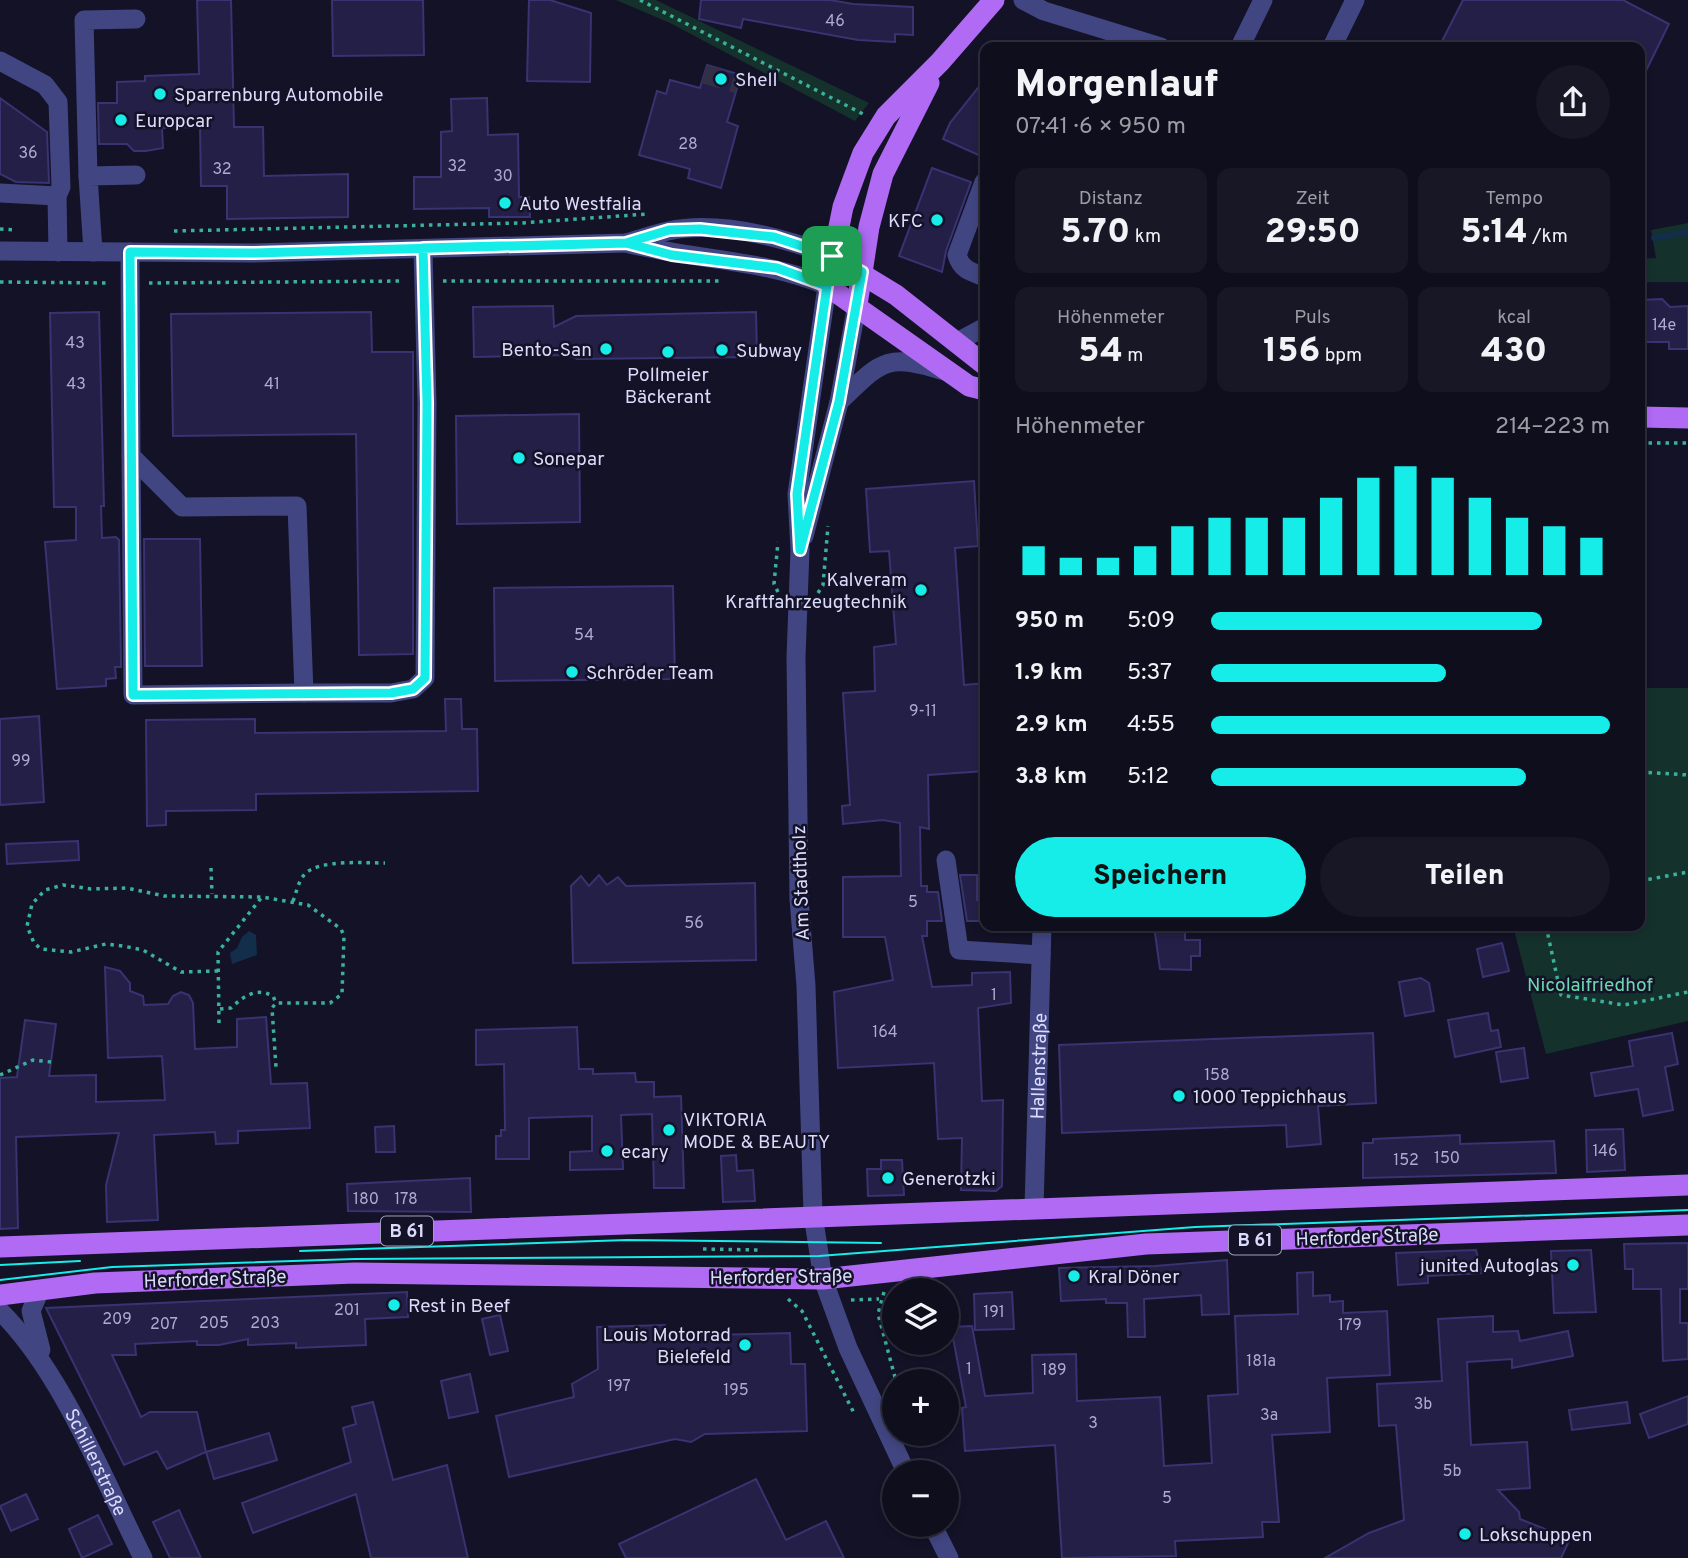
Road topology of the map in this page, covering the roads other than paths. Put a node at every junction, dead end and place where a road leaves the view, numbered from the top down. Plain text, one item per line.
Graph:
1 (994, 0) edge
2 (1023, 0) edge
3 (1263, 0) edge
4 (1355, 0) edge
5 (136, 19) dead end
6 (1145, 42) edge
7 (1242, 42) edge
8 (1334, 42) edge
9 (0, 61) edge
10 (940, 62) junction
11 (136, 175) dead end
12 (88, 176) junction
13 (0, 193) edge
14 (980, 195) edge
15 (57, 196) junction
16 (626, 243) junction
17 (423, 248) junction
18 (0, 251) edge
19 (58, 252) junction
20 (93, 252) junction
21 (130, 252) junction
22 (832, 256) junction
23 (862, 272) junction
24 (980, 275) edge
25 (827, 286) junction
26 (857, 305) junction
27 (980, 330) edge
28 (957, 342) junction
29 (980, 361) edge
30 (953, 374) junction
31 (980, 389) edge
32 (839, 402) junction
33 (1645, 418) edge
34 (1688, 418) edge
35 (131, 456) junction
36 (800, 550) junction
37 (304, 693) junction
38 (946, 860) dead end
39 (1042, 931) edge
40 (1041, 955) junction
41 (1688, 1185) edge
42 (1034, 1208) junction
43 (813, 1215) junction
44 (1688, 1224) edge
45 (0, 1247) edge
46 (823, 1279) junction
47 (40, 1290) junction
48 (0, 1295) edge
49 (0, 1311) edge
50 (46, 1367) junction
51 (900, 1460) edge
52 (938, 1537) edge
53 (143, 1558) edge
54 (949, 1558) edge

1 - 10 main road, Am Stadtholz
2 - 6 street
3 - 7 street
4 - 8 street
5 - 12 street
9 - 15 street
10 - 22 main road, Am Stadtholz
10 - 23 main road, Am Stadtholz
11 - 12 street
12 - 20 street
13 - 15 street
14 - 24 street
15 - 19 street
16 - 17 street
16 - 22 street
16 - 25 street
17 - 21 street
17 - 37 street
18 - 19 street
19 - 20 street
20 - 21 street
21 - 35 street
22 - 23 main road
22 - 25 main road, Am Stadtholz
23 - 26 main road, Am Stadtholz
23 - 28 main road
25 - 26 main road
25 - 36 street, Am Stadtholz
26 - 30 main road
26 - 32 street, Am Stadtholz
27 - 28 street
28 - 29 main road
30 - 31 main road
30 - 32 street
32 - 36 street, Am Stadtholz
33 - 34 main road
35 - 37 street
35 - 37 street
36 - 43 street, Am Stadtholz
38 - 40 street
39 - 40 street, Hallenstraße
40 - 42 street, Hallenstraße
41 - 42 main road, Herforder Straße / B 61
42 - 43 main road, Herforder Straße / B 61
43 - 45 main road, Herforder Straße / B 61
43 - 46 street, Am Stadtholz
44 - 46 main road, Herforder Straße / B 61
46 - 47 main road, Herforder Straße / B 61
46 - 51 street, Am Stadtholz
47 - 48 main road, Herforder Straße / B 61
47 - 50 street, Schillerstraße
49 - 50 street, Schillerstraße
50 - 53 street, Schillerstraße
52 - 54 street

